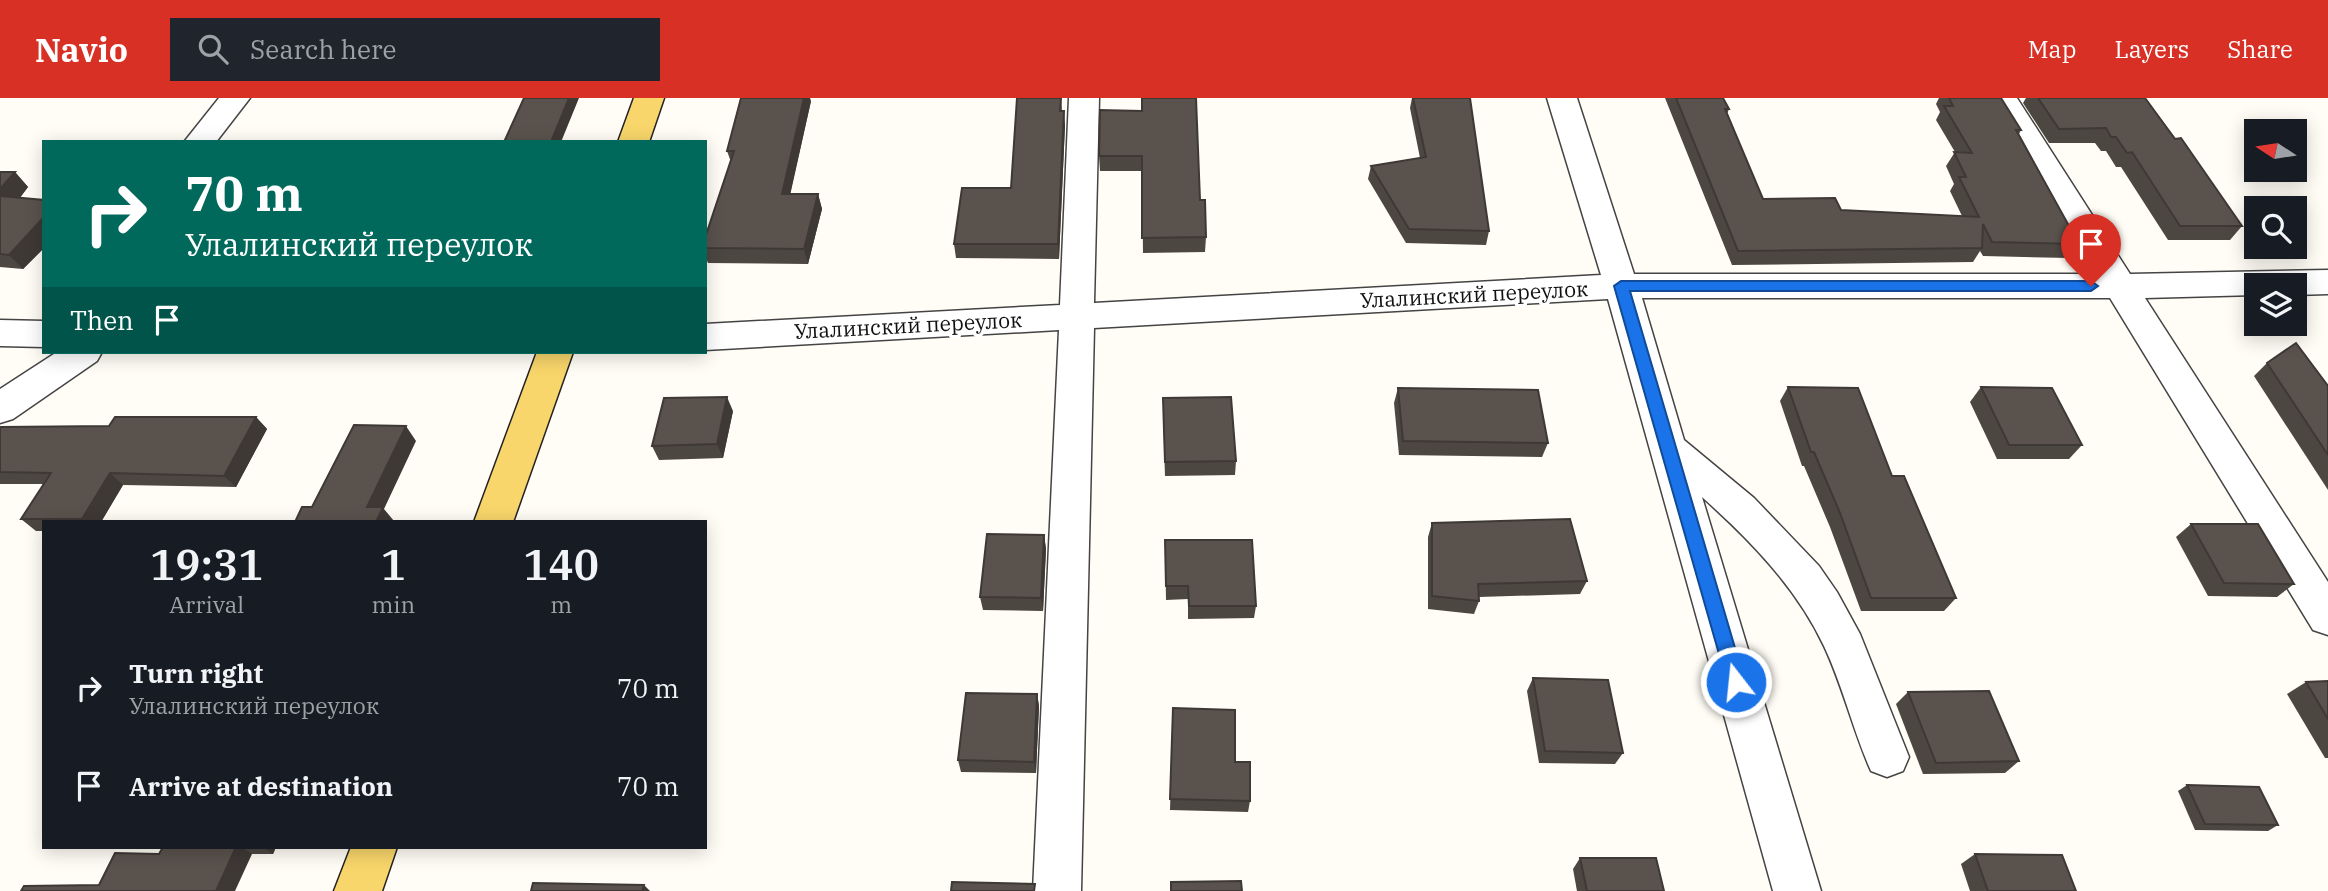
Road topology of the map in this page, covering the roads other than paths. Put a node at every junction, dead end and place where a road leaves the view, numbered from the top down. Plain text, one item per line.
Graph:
1 (235, 98) edge
2 (649, 98) edge
3 (1084, 98) edge
4 (1562, 98) edge
5 (2002, 98) edge
6 (201, 140) edge
7 (634, 140) edge
8 (2328, 282) edge
9 (1621, 286) junction
10 (2119, 286) junction
11 (1076, 315) junction
12 (0, 334) edge
13 (42, 334) edge
14 (707, 337) edge
15 (81, 354) edge
16 (554, 354) edge
17 (0, 409) edge
18 (1668, 448) junction
19 (494, 520) edge
20 (2328, 617) edge
21 (1887, 757) dead end
22 (373, 849) edge
23 (358, 891) edge
24 (1057, 891) edge
25 (1797, 891) edge

1 - 6 street
2 - 7 main road
3 - 11 street
4 - 9 street
5 - 10 street
8 - 10 street, Улалинский переулок
9 - 10 street, Улалинский переулок
9 - 11 street, Улалинский переулок
9 - 18 street
10 - 20 street
11 - 14 street, Улалинский переулок
11 - 24 street
12 - 13 street
15 - 17 street
16 - 19 main road
18 - 21 street
18 - 25 street
22 - 23 main road

